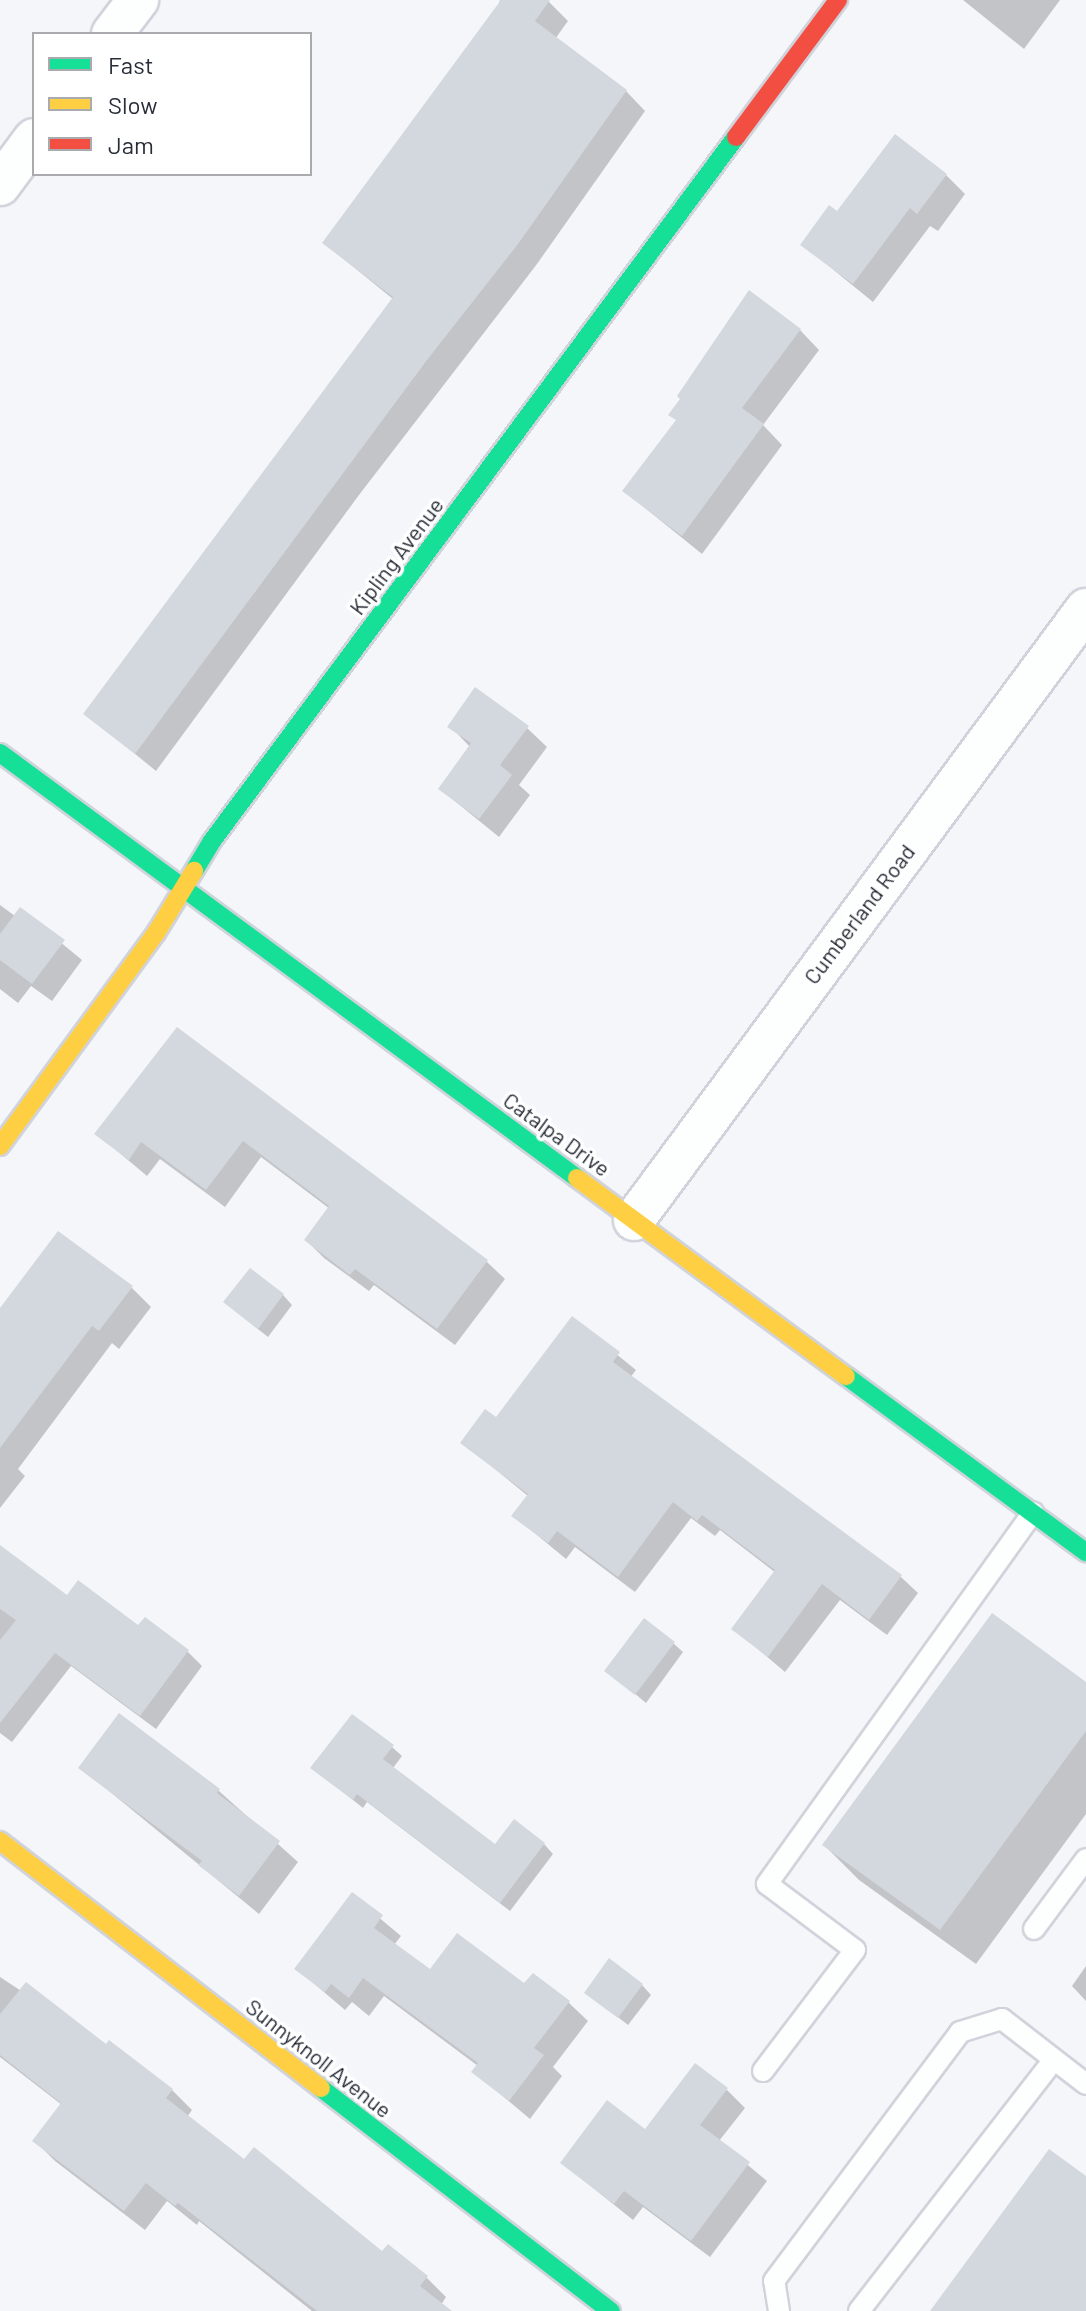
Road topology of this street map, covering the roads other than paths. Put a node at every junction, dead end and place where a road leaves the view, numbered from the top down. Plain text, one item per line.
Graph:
1 (138, 0) edge
2 (838, 0) edge
3 (114, 32) edge
4 (32, 142) edge
5 (0, 185) edge
6 (1086, 609) edge
7 (0, 753) edge
8 (184, 888) junction
9 (0, 1146) edge
10 (634, 1220) junction
11 (1033, 1512) junction
12 (1086, 1552) edge
13 (0, 1841) edge
14 (1086, 1859) edge
15 (1034, 1929) dead end
16 (1054, 2060) junction
17 (763, 2071) dead end
18 (1086, 2084) edge
19 (611, 2311) edge
20 (779, 2311) edge
21 (859, 2311) edge

1 - 3 street
2 - 8 street, Kipling Avenue
4 - 5 street
6 - 10 street, Cumberland Road
7 - 8 street, Catalpa Drive
8 - 9 street, Kipling Avenue
8 - 10 street, Catalpa Drive
10 - 11 street, Catalpa Drive
11 - 12 street, Catalpa Drive
11 - 17 lane
13 - 19 street, Sunnyknoll Avenue
14 - 15 lane
16 - 18 lane
16 - 20 lane
16 - 21 lane

